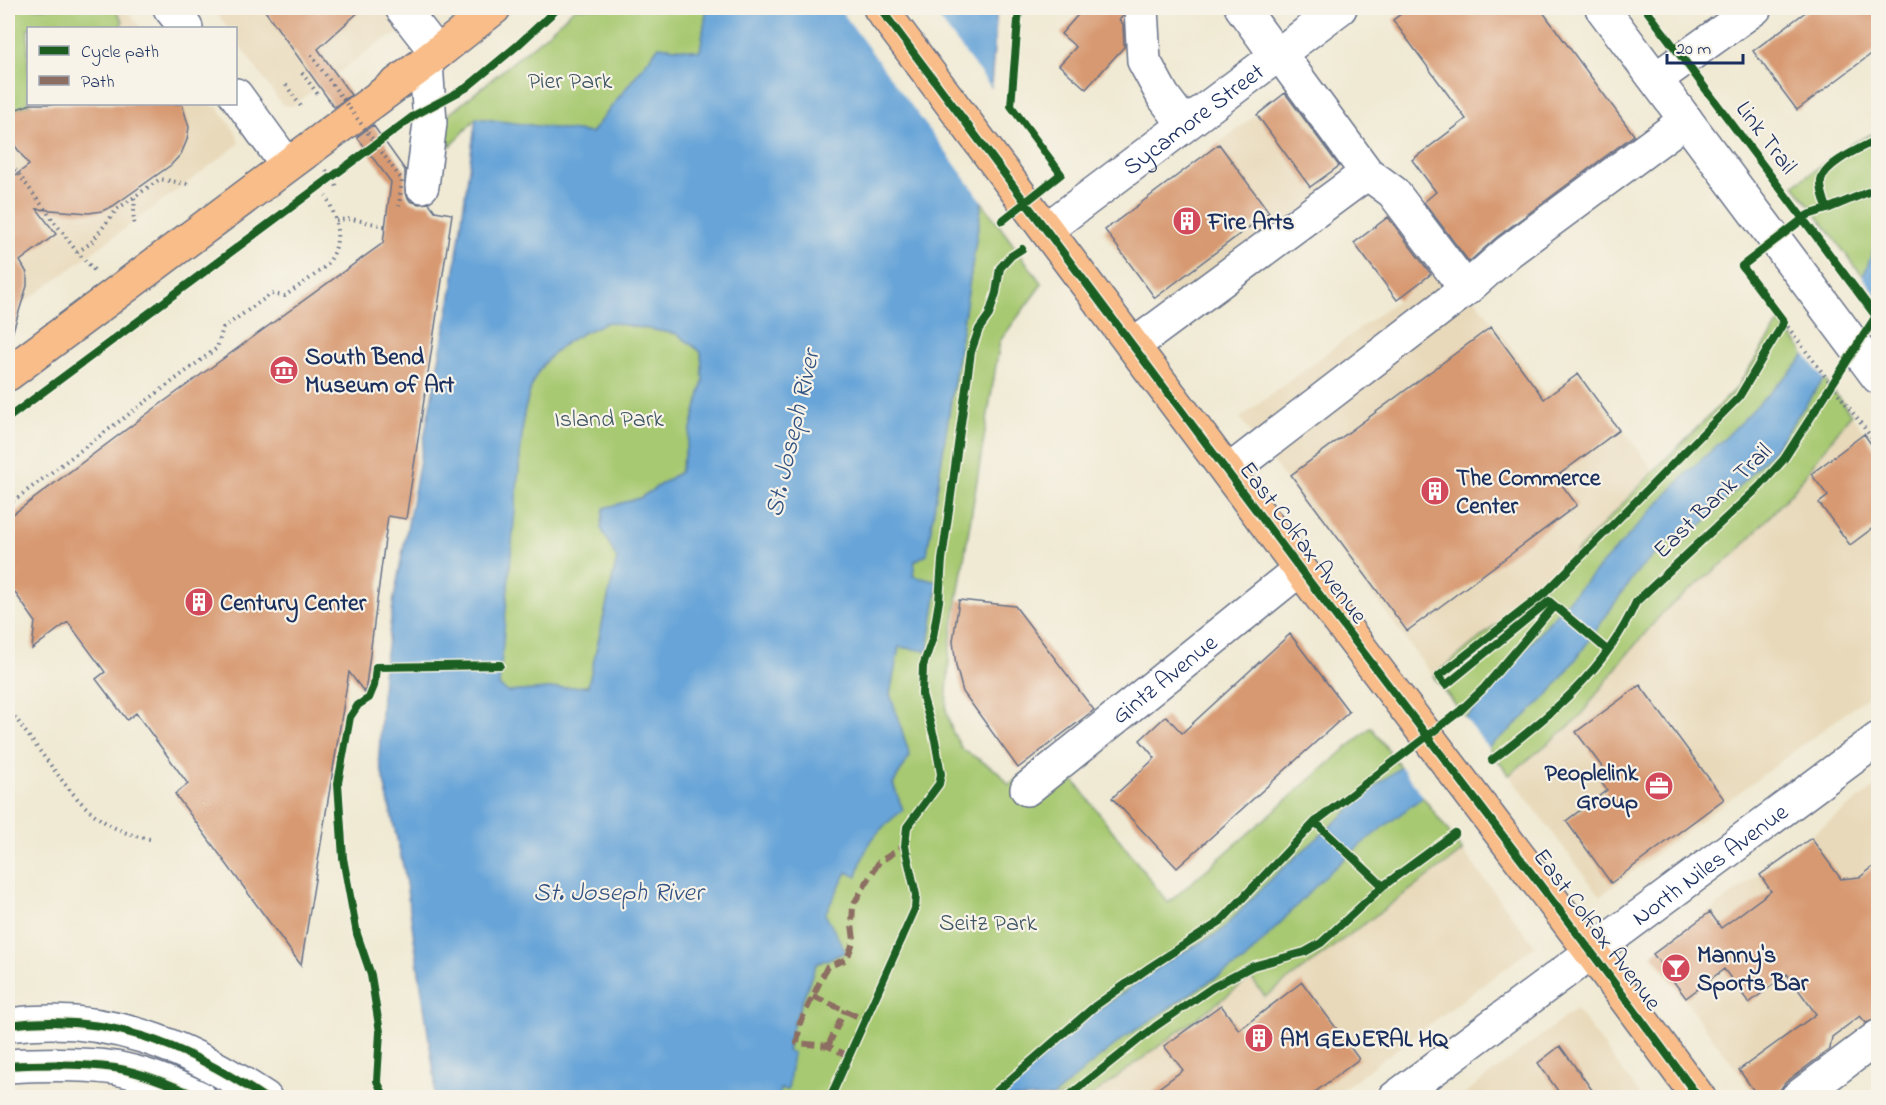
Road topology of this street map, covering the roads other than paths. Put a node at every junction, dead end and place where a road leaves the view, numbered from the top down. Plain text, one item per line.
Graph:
1 (170, 8) edge
2 (402, 8) edge
3 (494, 8) edge
4 (880, 8) edge
5 (1141, 8) edge
6 (1242, 8) edge
7 (1340, 8) edge
8 (1602, 8) edge
9 (1755, 8) edge
10 (185, 27) edge
11 (1278, 54) junction
12 (432, 58) junction
13 (1656, 79) junction
14 (237, 96) edge
15 (1686, 120) junction
16 (1184, 124) junction
17 (287, 165) junction
18 (1367, 173) junction
19 (410, 196) road end
20 (1047, 229) junction
21 (1466, 289) junction
22 (1133, 346) junction
23 (8, 374) edge
24 (1878, 377) edge
25 (1228, 472) junction
26 (1299, 569) junction
27 (1878, 739) edge
28 (1027, 789) dead end
29 (1592, 953) junction
30 (8, 1025) edge
31 (1878, 1037) edge
32 (8, 1066) edge
33 (200, 1098) edge
34 (265, 1098) edge
35 (1395, 1098) edge
36 (1699, 1098) edge
37 (1797, 1098) edge

1 - 10 street
2 - 12 street
3 - 12 main road
4 - 20 main road, East Colfax Avenue
5 - 16 street
6 - 11 street
7 - 11 street, Sycamore Street
8 - 13 street
9 - 13 street
11 - 16 street, Sycamore Street
11 - 18 street
12 - 17 main road
12 - 19 street
13 - 15 street
14 - 17 street
15 - 21 street
15 - 24 street
16 - 20 street, Sycamore Street
17 - 23 main road
18 - 21 street
18 - 22 street
20 - 22 main road, East Colfax Avenue
21 - 25 street
22 - 25 main road, East Colfax Avenue
25 - 26 main road, East Colfax Avenue
26 - 28 street, Gintz Avenue
26 - 29 main road, East Colfax Avenue
27 - 29 street, North Niles Avenue
29 - 35 street, North Niles Avenue
29 - 36 main road, East Colfax Avenue
30 - 34 street
31 - 37 street
32 - 33 street

